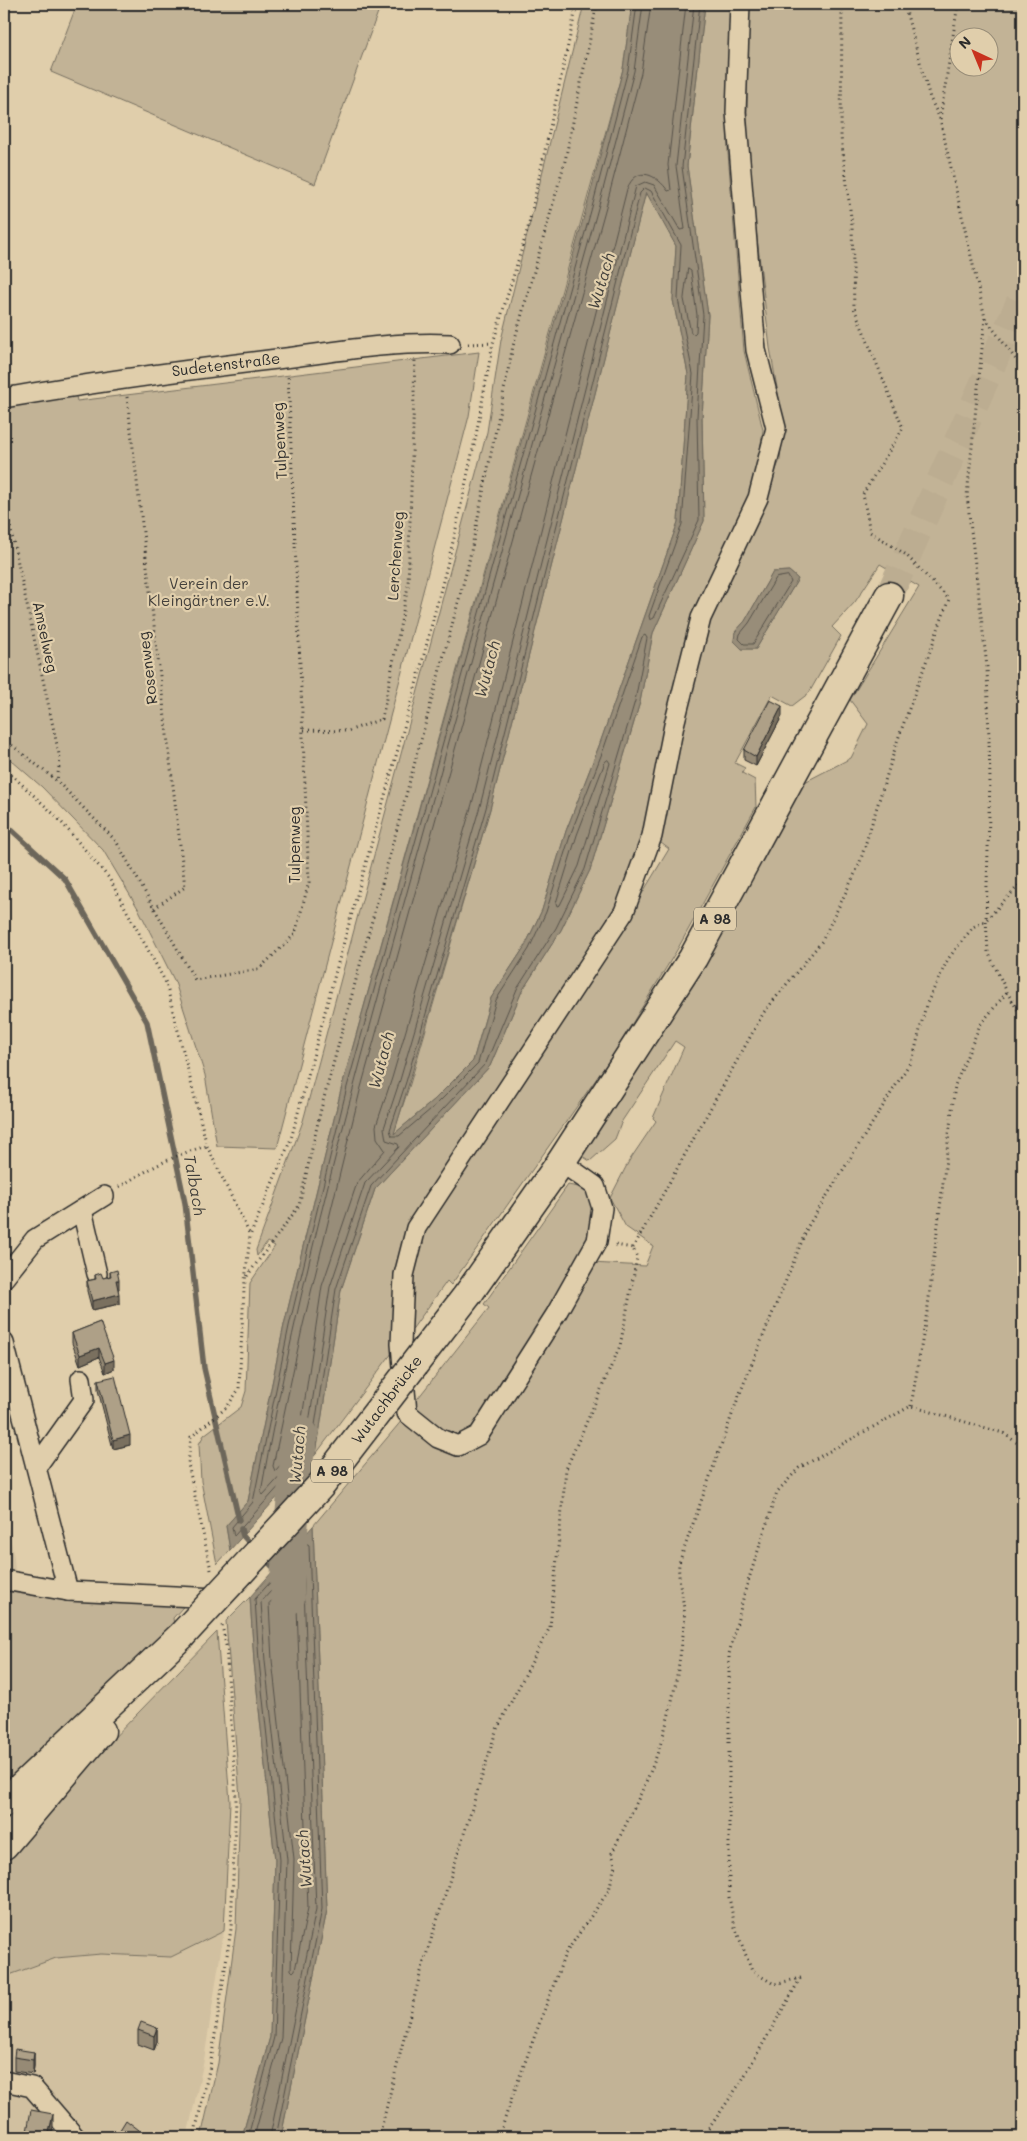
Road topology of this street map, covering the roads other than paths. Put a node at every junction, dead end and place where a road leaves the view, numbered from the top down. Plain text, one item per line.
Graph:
1 (740, 4) edge
2 (450, 344) road end
3 (4, 398) edge
4 (889, 596) tunnel mouth
5 (561, 1162) junction
6 (104, 1196) road end
7 (82, 1210) junction
8 (97, 1274) edge
9 (4, 1278) edge
10 (4, 1343) edge
11 (81, 1379) dead end
12 (37, 1466) junction
13 (4, 1580) edge
14 (68, 1591) junction
15 (217, 1598) dead end
16 (150, 1666) junction
17 (4, 1803) edge
18 (4, 1845) edge
19 (4, 2081) edge
20 (75, 2137) edge

1 - 5 street
2 - 3 street, Sudetenstraße
4 - 5 highway, A 98
5 - 16 highway, Wutachbrücke / A 98, bridge
6 - 7 street
7 - 8 street
7 - 9 street
10 - 12 street
11 - 12 street
12 - 14 street
13 - 14 street
14 - 15 street
16 - 17 highway, A 98
16 - 18 highway
19 - 20 street

